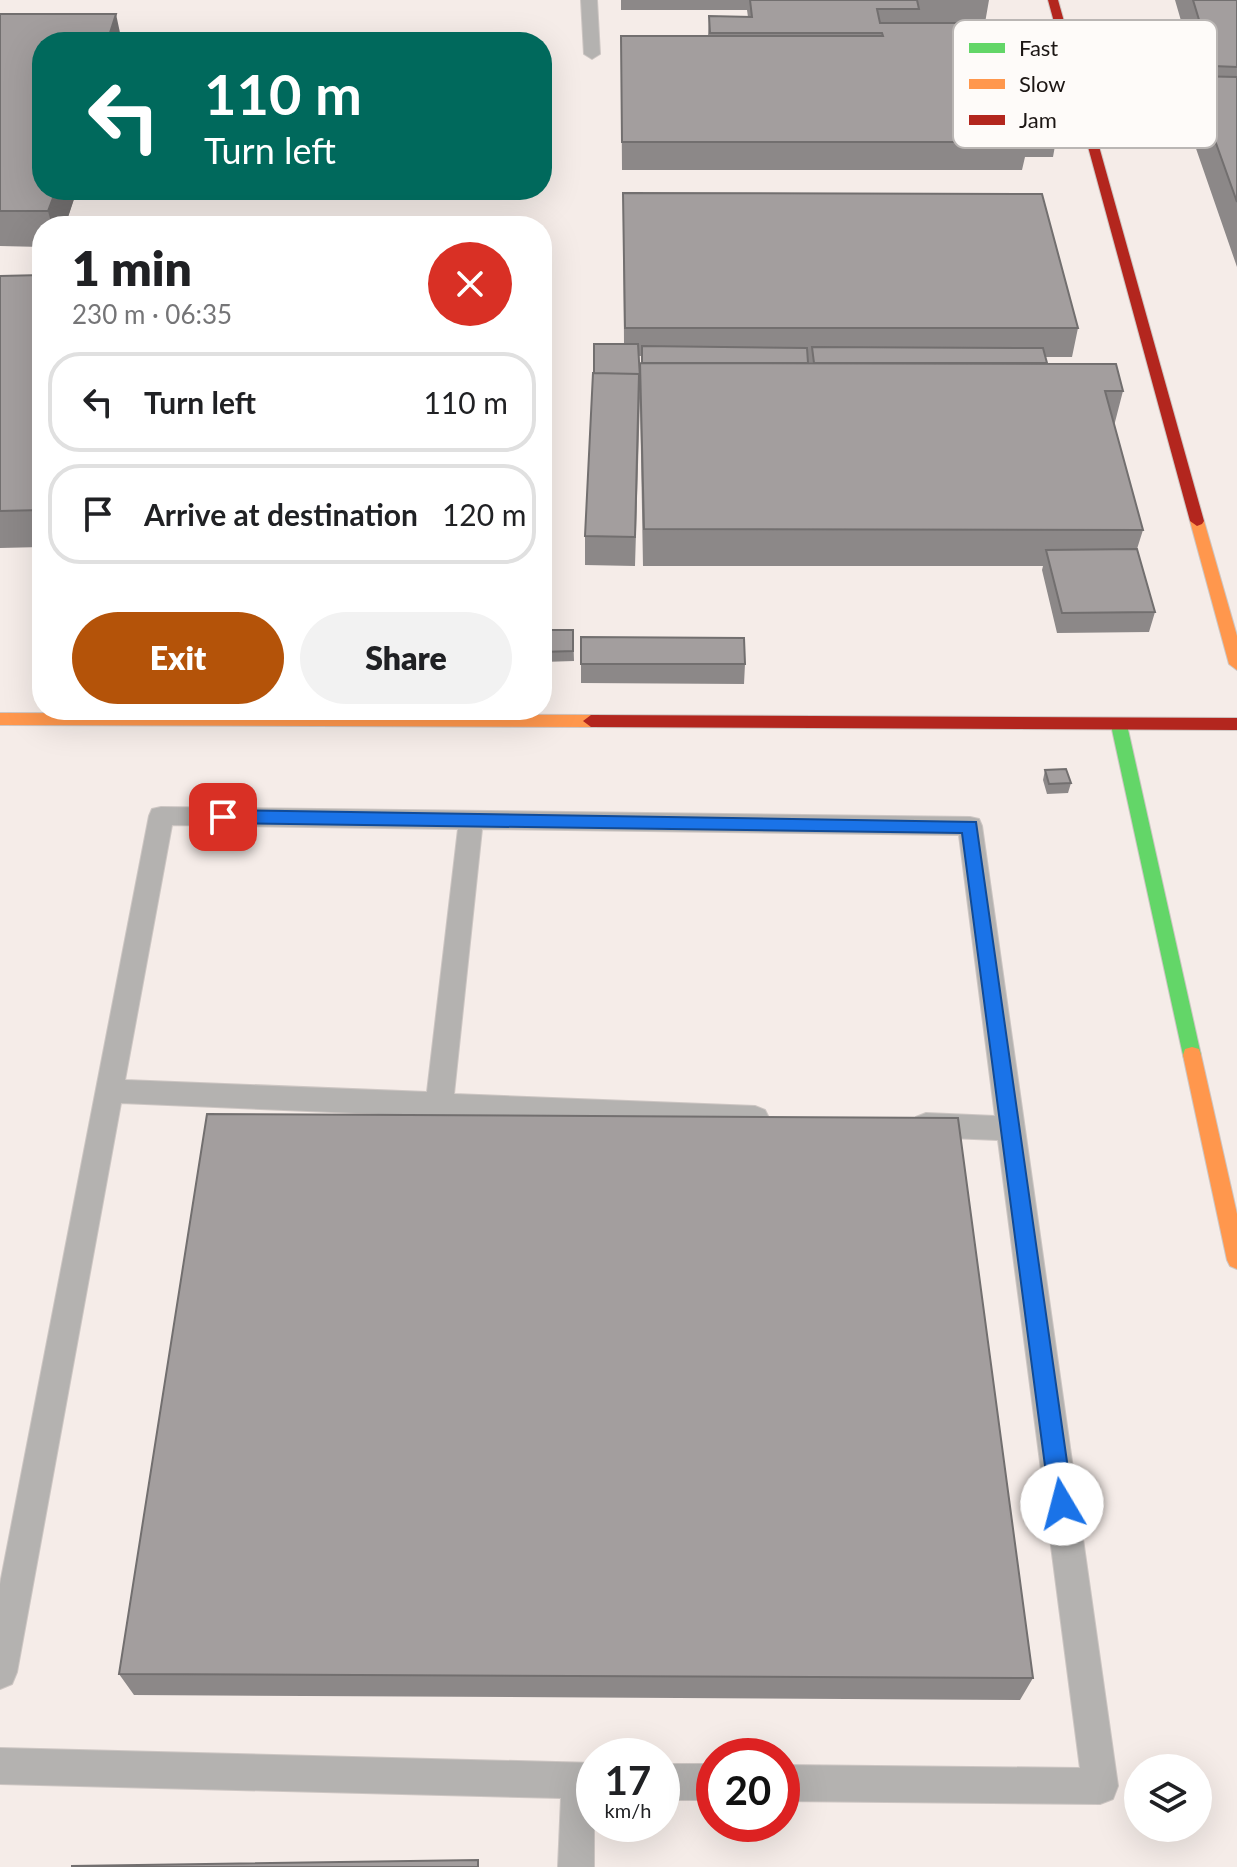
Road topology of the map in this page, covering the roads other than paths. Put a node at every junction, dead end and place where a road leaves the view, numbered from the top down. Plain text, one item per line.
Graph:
1 (589, 0) edge
2 (1053, 0) edge
3 (1059, 20) edge
4 (592, 54) dead end
5 (1094, 148) edge
6 (1237, 664) edge
7 (0, 719) edge
8 (32, 719) edge
9 (186, 720) edge
10 (1237, 724) edge
11 (1119, 725) junction
12 (471, 820) junction
13 (109, 1091) junction
14 (439, 1105) junction
15 (788, 1119) edge
16 (899, 1124) edge
17 (1011, 1129) junction
18 (1237, 1260) edge
19 (0, 1672) edge
20 (0, 1766) edge
21 (576, 1781) edge
22 (800, 1783) edge
23 (579, 1842) edge
24 (576, 1867) edge

1 - 4 lane
2 - 3 street
5 - 6 street
7 - 8 street
9 - 11 street
10 - 11 street
11 - 18 street
12 - 13 lane
12 - 14 lane
12 - 17 lane
13 - 14 lane
13 - 19 lane
14 - 15 lane
16 - 17 lane
17 - 22 lane
20 - 21 lane
23 - 24 lane

